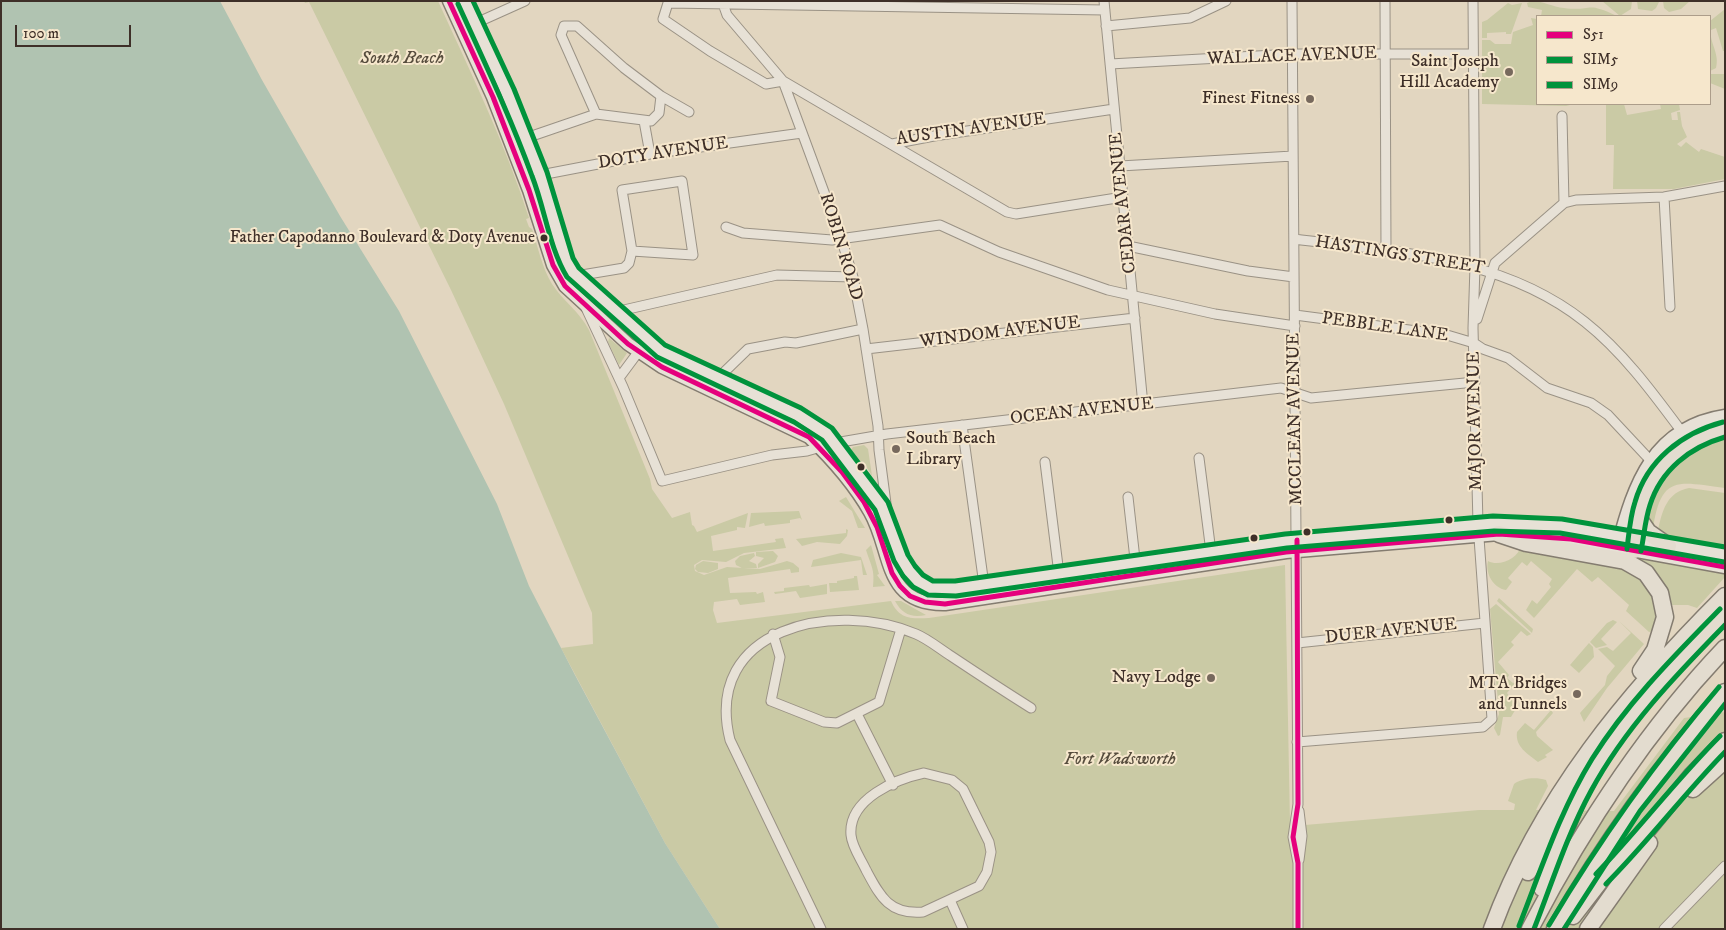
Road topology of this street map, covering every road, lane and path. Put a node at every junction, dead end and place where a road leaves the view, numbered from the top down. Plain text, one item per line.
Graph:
1 (449, 1) edge
2 (466, 1) edge
3 (525, 1) edge
4 (1226, 1) edge
5 (1292, 1) edge
6 (1384, 1) edge
7 (1473, 1) edge
8 (667, 2) edge
9 (723, 3) edge
10 (1104, 5) edge
11 (476, 23) junction
12 (1106, 26) junction
13 (1293, 54) junction
14 (1385, 54) junction
15 (1473, 54) junction
16 (1110, 64) junction
17 (783, 81) junction
18 (661, 96) junction
19 (1114, 109) junction
20 (688, 112) dead end
21 (596, 114) junction
22 (1562, 116) dead end
23 (644, 121) junction
24 (802, 133) junction
25 (526, 138) junction
26 (892, 144) junction
27 (650, 154) junction
28 (1293, 156) junction
29 (1120, 166) junction
30 (540, 175) junction
31 (525, 178) junction
32 (1725, 186) edge
33 (1123, 197) junction
34 (1664, 197) junction
35 (1564, 203) junction
36 (726, 227) dead end
37 (841, 238) junction
38 (1294, 240) junction
39 (1128, 246) junction
40 (632, 251) junction
41 (1386, 251) junction
42 (1475, 266) junction
43 (1492, 271) junction
44 (576, 276) junction
45 (853, 277) junction
46 (1294, 277) junction
47 (1133, 296) junction
48 (585, 306) junction
49 (1670, 307) dead end
50 (615, 312) junction
51 (1295, 315) junction
52 (1135, 318) junction
53 (1295, 326) junction
54 (1473, 328) junction
55 (863, 329) junction
56 (1474, 343) junction
57 (866, 349) junction
58 (639, 351) junction
59 (618, 378) junction
60 (717, 378) junction
61 (1475, 382) junction
62 (1296, 393) junction
63 (1143, 405) junction
64 (1725, 416) edge
65 (962, 425) junction
66 (1725, 429) edge
67 (1682, 432) junction
68 (878, 436) junction
69 (835, 443) junction
70 (820, 448) junction
71 (1200, 458) dead end
72 (1651, 461) junction
73 (1045, 462) dead end
74 (1128, 497) dead end
75 (1639, 518) junction
76 (888, 519) junction
77 (1479, 529) junction
78 (1499, 534) junction
79 (1627, 543) junction
80 (1297, 545) junction
81 (1668, 546) junction
82 (1211, 552) junction
83 (1725, 555) edge
84 (1725, 567) edge
85 (1137, 569) junction
86 (1059, 574) junction
87 (984, 586) junction
88 (1725, 596) edge
89 (1725, 614) edge
90 (1485, 622) junction
91 (901, 629) junction
92 (773, 634) junction
93 (1297, 643) junction
94 (1725, 648) edge
95 (1725, 692) edge
96 (1031, 708) dead end
97 (1632, 713) junction
98 (857, 714) junction
99 (1297, 742) junction
100 (1725, 742) edge
101 (1725, 760) edge
102 (1573, 772) junction
103 (893, 785) junction
104 (1684, 797) junction
105 (1298, 804) junction
106 (1298, 864) junction
107 (1725, 866) edge
108 (950, 900) junction
109 (821, 929) edge
110 (964, 929) edge
111 (1298, 929) edge
112 (1492, 929) edge
113 (1502, 929) edge
114 (1526, 929) edge
115 (1530, 929) edge
116 (1555, 929) edge
117 (1566, 929) edge
118 (1588, 929) edge
119 (1664, 929) edge

1 - 31 main road
2 - 11 main road
3 - 11 street
4 - 12 street
5 - 13 street, MCCLEAN AVENUE
6 - 14 street
7 - 15 street, MAJOR AVENUE
8 - 9 street
8 - 17 street
9 - 10 street
9 - 17 street, ROBIN ROAD
10 - 12 street, CEDAR AVENUE
11 - 25 main road
12 - 16 street, CEDAR AVENUE
13 - 14 street, WALLACE AVENUE
13 - 16 street, WALLACE AVENUE
13 - 28 street, MCCLEAN AVENUE
14 - 15 street, WALLACE AVENUE
14 - 41 street
15 - 42 street, MAJOR AVENUE
16 - 19 street, CEDAR AVENUE
17 - 24 street, ROBIN ROAD
17 - 26 street, AUSTIN AVENUE
18 - 20 street
18 - 21 street
18 - 23 street
19 - 26 street, AUSTIN AVENUE
19 - 29 street, CEDAR AVENUE
21 - 23 street
21 - 25 street
22 - 35 street
23 - 27 street
24 - 27 street, DOTY AVENUE
24 - 37 street, ROBIN ROAD
25 - 30 main road
26 - 33 street
27 - 30 street, DOTY AVENUE
28 - 29 street
28 - 38 street, MCCLEAN AVENUE
29 - 33 street, CEDAR AVENUE
30 - 31 street, DOTY AVENUE
30 - 44 main road
31 - 48 main road
32 - 34 street
33 - 39 street, CEDAR AVENUE
34 - 35 street
34 - 49 street
35 - 43 street
36 - 37 street
37 - 45 street, ROBIN ROAD
37 - 47 street
38 - 41 street, HASTINGS STREET
38 - 46 street, MCCLEAN AVENUE
39 - 46 street
39 - 47 street, CEDAR AVENUE
40 - 40 street
40 - 44 street
41 - 42 street, HASTINGS STREET
42 - 43 street, HASTINGS STREET
42 - 54 street, MAJOR AVENUE
43 - 54 street, MAJOR AVENUE
43 - 67 street, HASTINGS STREET
44 - 50 main road
45 - 50 street
45 - 55 street, ROBIN ROAD
46 - 51 street, MCCLEAN AVENUE
47 - 52 street, CEDAR AVENUE
47 - 53 street
48 - 58 main road
48 - 59 street
50 - 60 main road
51 - 53 street, MCCLEAN AVENUE
51 - 56 street, PEBBLE LANE
52 - 57 street, WINDOM AVENUE
52 - 63 street, CEDAR AVENUE
53 - 62 street, MCCLEAN AVENUE
54 - 56 street, MAJOR AVENUE
55 - 57 street, ROBIN ROAD
55 - 60 street
56 - 61 street, MAJOR AVENUE
56 - 72 street, PEBBLE LANE
57 - 68 street, ROBIN ROAD
58 - 59 street
58 - 70 main road
59 - 70 street, OCEAN AVENUE
60 - 69 main road
61 - 62 street, OCEAN AVENUE
61 - 77 street, MAJOR AVENUE
62 - 63 street, OCEAN AVENUE
62 - 80 street, MCCLEAN AVENUE
63 - 65 street, OCEAN AVENUE
64 - 67 main road
65 - 68 street, OCEAN AVENUE
65 - 87 street
66 - 75 highway
67 - 72 main road
68 - 69 street, OCEAN AVENUE
68 - 76 street, ROBIN ROAD
69 - 70 street, OCEAN AVENUE
69 - 76 main road
70 - 85 main road
71 - 82 street
72 - 79 main road
73 - 86 street
74 - 85 street
75 - 79 highway
75 - 81 highway
76 - 87 main road
77 - 78 main road
77 - 79 main road
77 - 80 main road
77 - 90 street, MAJOR AVENUE
78 - 79 main road
78 - 102 highway
79 - 81 main road
79 - 84 main road
80 - 82 main road
80 - 85 main road
80 - 93 street, MCCLEAN AVENUE
81 - 83 main road
82 - 85 main road
85 - 86 main road
86 - 87 main road
88 - 102 highway
89 - 97 highway
90 - 93 street, DUER AVENUE
90 - 99 street, MAJOR AVENUE
91 - 92 street
91 - 96 street
91 - 98 street
92 - 98 street
92 - 109 street
93 - 99 street, MCCLEAN AVENUE
94 - 115 highway
95 - 116 highway
97 - 113 highway
97 - 114 highway
98 - 103 street
99 - 105 street, MCCLEAN AVENUE
100 - 104 highway
100 - 117 highway
101 - 104 highway
102 - 112 highway
103 - 108 street
103 - 108 street
104 - 118 highway
105 - 106 street
105 - 106 street, MCCLEAN AVENUE
106 - 111 street
107 - 119 street
108 - 110 street

